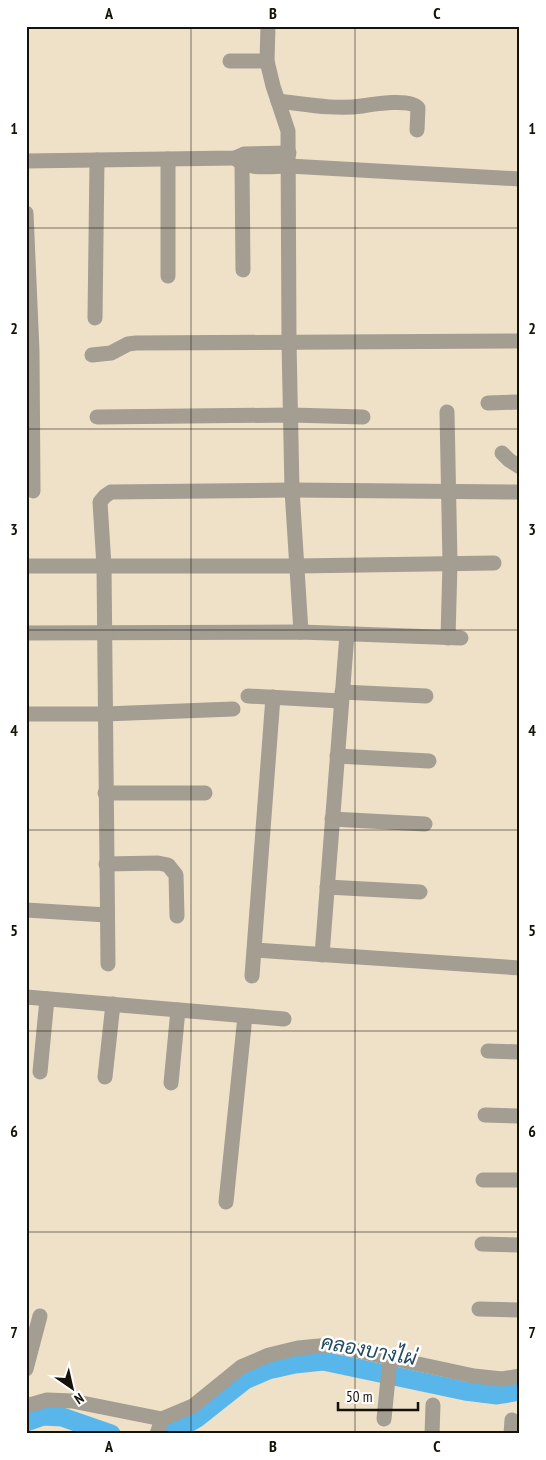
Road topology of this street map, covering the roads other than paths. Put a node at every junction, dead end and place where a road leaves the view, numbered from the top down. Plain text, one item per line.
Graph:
1 (268, 26) edge
2 (230, 61) dead end
3 (267, 61) junction
4 (278, 101) junction
5 (418, 130) dead end
6 (240, 159) junction
7 (289, 159) junction
8 (97, 160) junction
9 (168, 160) junction
10 (26, 161) edge
11 (520, 179) edge
12 (26, 213) edge
13 (243, 270) dead end
14 (168, 276) dead end
15 (95, 318) dead end
16 (520, 341) edge
17 (289, 342) junction
18 (29, 351) edge
19 (92, 356) dead end
20 (520, 402) edge
21 (488, 403) dead end
22 (447, 412) dead end
23 (291, 415) junction
24 (97, 417) dead end
25 (363, 417) dead end
26 (502, 453) dead end
27 (520, 467) edge
28 (292, 490) junction
29 (33, 491) dead end
30 (450, 492) junction
31 (520, 492) edge
32 (450, 563) junction
33 (494, 563) dead end
34 (26, 566) edge
35 (104, 566) junction
36 (297, 566) junction
37 (26, 632) edge
38 (302, 632) junction
39 (103, 633) junction
40 (347, 634) junction
41 (248, 696) dead end
42 (341, 696) junction
43 (426, 696) dead end
44 (273, 697) junction
45 (233, 709) dead end
46 (26, 714) edge
47 (105, 714) junction
48 (337, 756) junction
49 (428, 761) dead end
50 (105, 793) junction
51 (205, 793) dead end
52 (332, 819) junction
53 (424, 824) dead end
54 (106, 864) junction
55 (327, 887) junction
56 (420, 892) dead end
57 (26, 910) edge
58 (107, 915) junction
59 (178, 916) dead end
60 (255, 950) junction
61 (322, 954) junction
62 (108, 964) dead end
63 (520, 968) edge
64 (252, 976) dead end
65 (26, 997) edge
66 (47, 999) junction
67 (113, 1004) junction
68 (178, 1010) junction
69 (245, 1016) junction
70 (284, 1019) dead end
71 (488, 1051) dead end
72 (520, 1052) edge
73 (40, 1072) dead end
74 (106, 1077) dead end
75 (171, 1083) dead end
76 (485, 1115) dead end
77 (520, 1116) edge
78 (484, 1180) dead end
79 (520, 1180) edge
80 (226, 1202) dead end
81 (482, 1244) dead end
82 (520, 1245) edge
83 (479, 1309) dead end
84 (520, 1310) edge
85 (40, 1316) dead end
86 (390, 1360) junction
87 (26, 1369) edge
88 (520, 1376) edge
89 (433, 1405) dead end
90 (26, 1406) edge
91 (384, 1419) dead end
92 (159, 1428) edge
93 (432, 1434) edge

1 - 3 street
2 - 3 street
3 - 4 street
4 - 5 street
4 - 7 street
6 - 7 street
6 - 9 street
6 - 13 street
7 - 11 street
7 - 17 street
8 - 9 street
8 - 10 street
8 - 15 street
9 - 14 street
12 - 18 street
16 - 17 street
17 - 19 street
17 - 23 street
18 - 29 street
20 - 21 street
22 - 30 street
23 - 24 street
23 - 25 street
23 - 28 street
26 - 27 street
28 - 30 street
28 - 35 street
28 - 36 street
30 - 31 street
30 - 32 street
32 - 33 street
32 - 36 street
32 - 40 street
34 - 35 street
35 - 36 street
35 - 39 street
36 - 38 street
37 - 39 street
38 - 39 street
38 - 40 street
39 - 47 street
40 - 42 street
41 - 44 street
42 - 43 street
42 - 44 street
42 - 48 street
44 - 60 street
45 - 47 street
46 - 47 street
47 - 50 street
48 - 49 street
48 - 52 street
50 - 51 street
50 - 54 street
52 - 53 street
52 - 55 street
54 - 58 street
54 - 59 street
55 - 56 street
55 - 61 street
57 - 58 street
58 - 62 street
60 - 61 street
60 - 64 street
61 - 63 street
65 - 66 street
66 - 67 street
66 - 73 street
67 - 68 street
67 - 74 street
68 - 69 street
68 - 75 street
69 - 70 street
69 - 80 street
71 - 72 street
76 - 77 street
78 - 79 street
81 - 82 street
83 - 84 street
85 - 87 street
86 - 88 street
86 - 91 street
86 - 92 street
89 - 93 street
90 - 92 street

